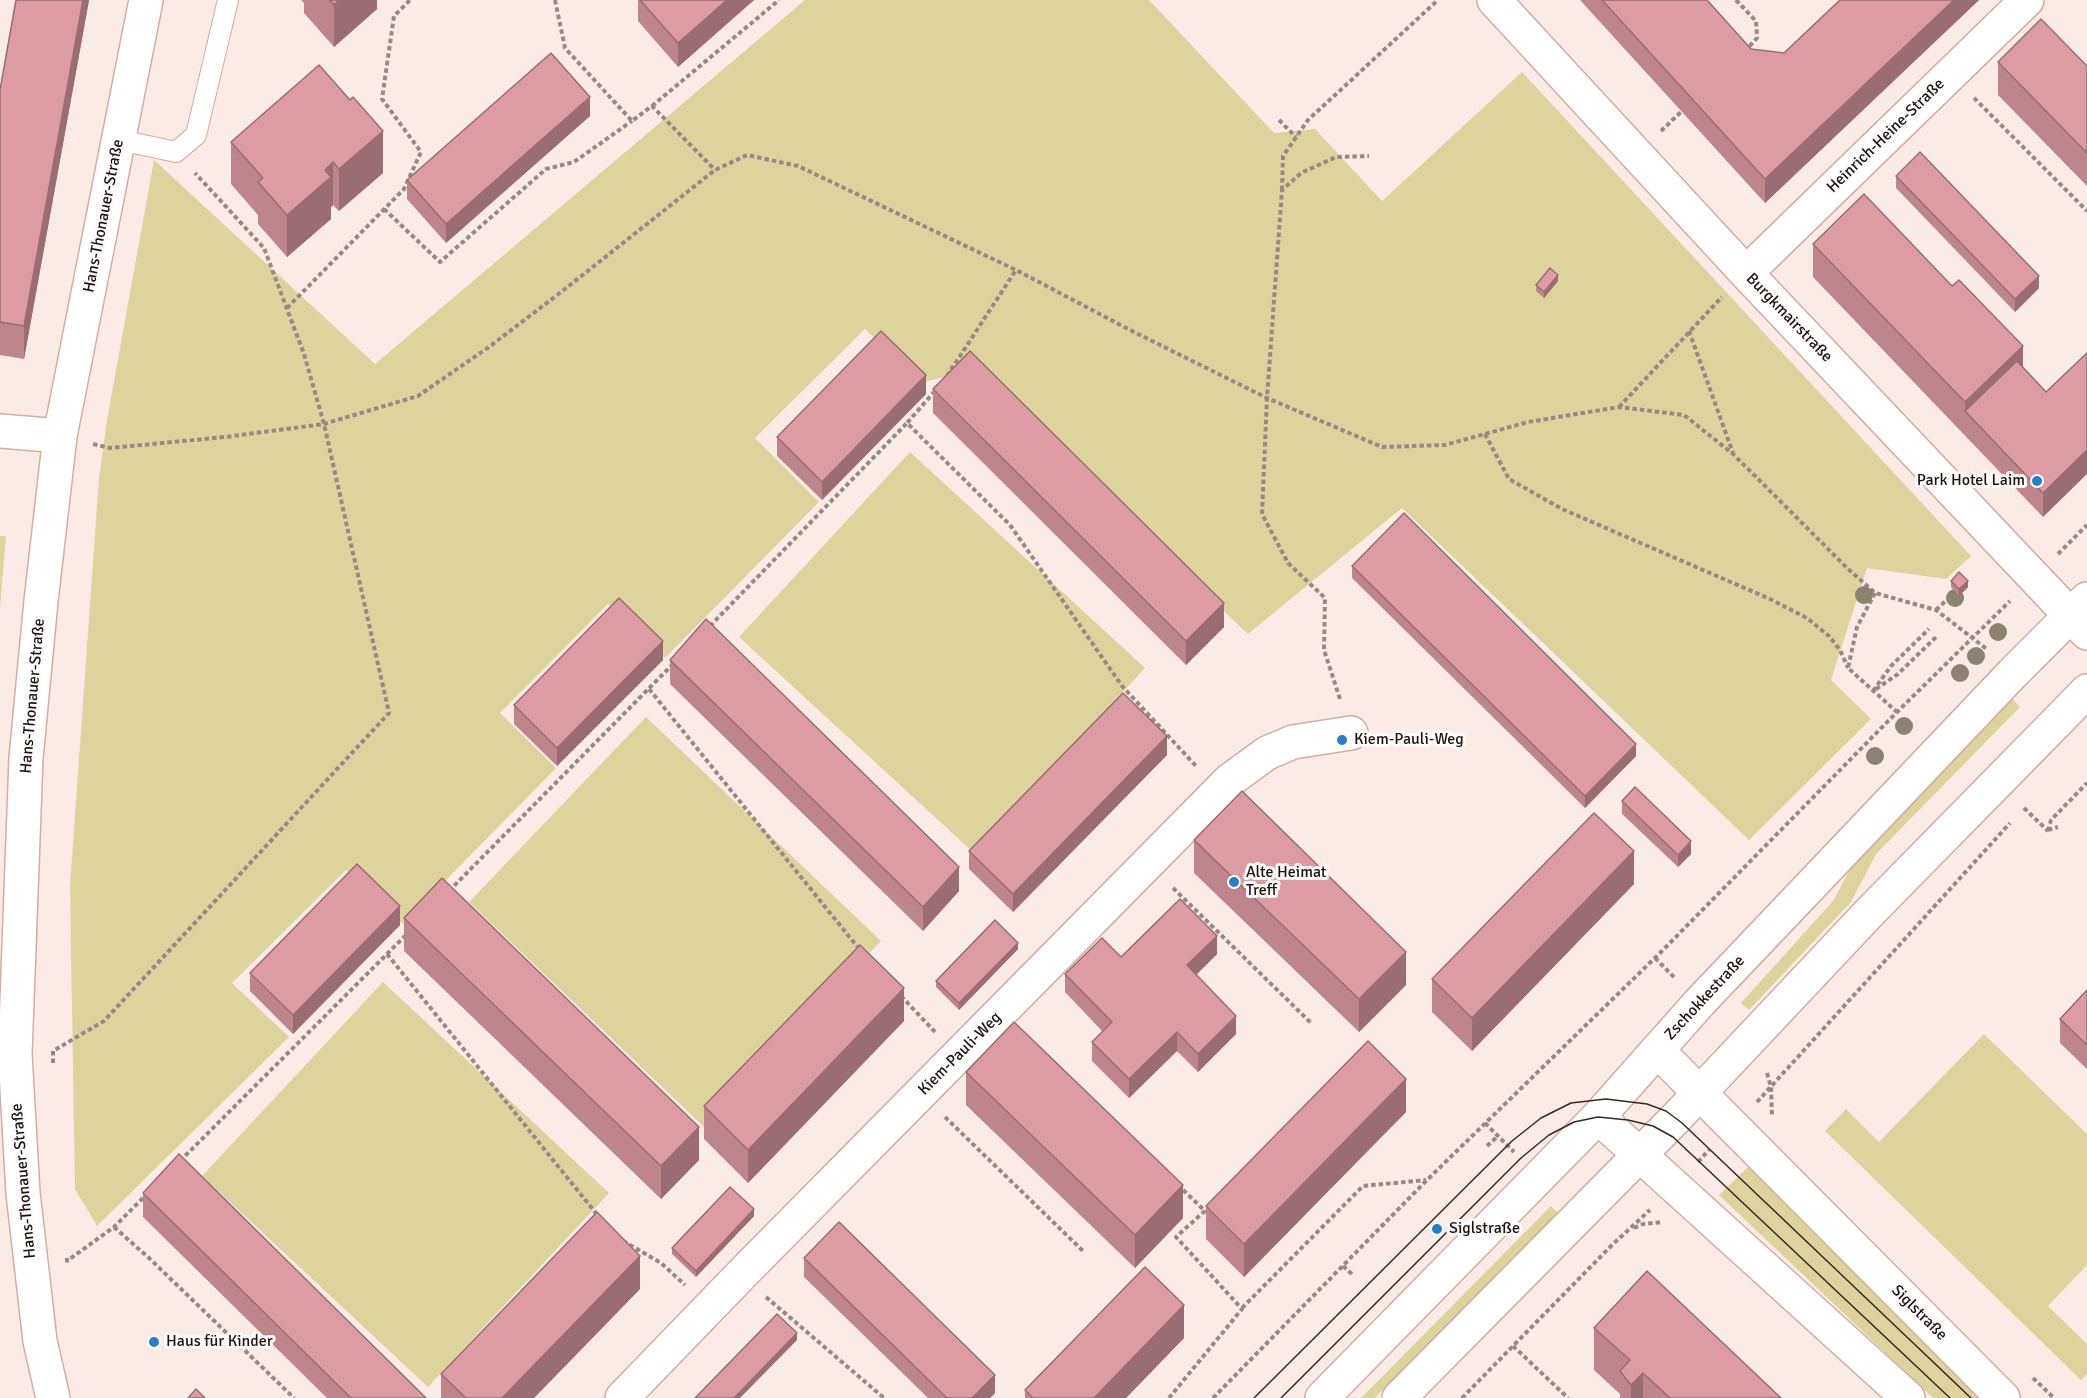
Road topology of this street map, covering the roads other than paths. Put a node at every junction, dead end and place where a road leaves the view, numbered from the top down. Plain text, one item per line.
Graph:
1 (146, 0) edge
2 (228, 0) edge
3 (1494, 0) edge
4 (2027, 0) edge
5 (120, 140) junction
6 (1746, 273) junction
7 (0, 431) edge
8 (60, 436) junction
9 (2082, 616) edge
10 (2087, 691) edge
11 (1352, 733) road end
12 (1657, 1050) junction
13 (7, 1056) edge
14 (1701, 1092) junction
15 (1598, 1117) junction
16 (1640, 1155) junction
17 (53, 1398) edge
18 (622, 1398) edge
19 (1322, 1398) edge
20 (1398, 1398) edge
21 (1908, 1398) edge
22 (2003, 1398) edge

1 - 5 street, Hans-Thonauer-Straße
2 - 5 lane
3 - 6 street, Burgkmairstraße
4 - 6 street, Heinrich-Heine-Straße
5 - 8 street, Hans-Thonauer-Straße
6 - 9 street, Burgkmairstraße
7 - 8 street
8 - 13 street, Hans-Thonauer-Straße
9 - 12 street, Zschokkestraße
10 - 14 street
11 - 18 street, Kiem-Pauli-Weg
12 - 14 street, Siglstraße
12 - 15 street, Zschokkestraße
13 - 17 street, Hans-Thonauer-Straße
14 - 16 street
14 - 22 street, Siglstraße
15 - 16 street
15 - 19 street, Zschokkestraße
16 - 20 street
16 - 21 street

